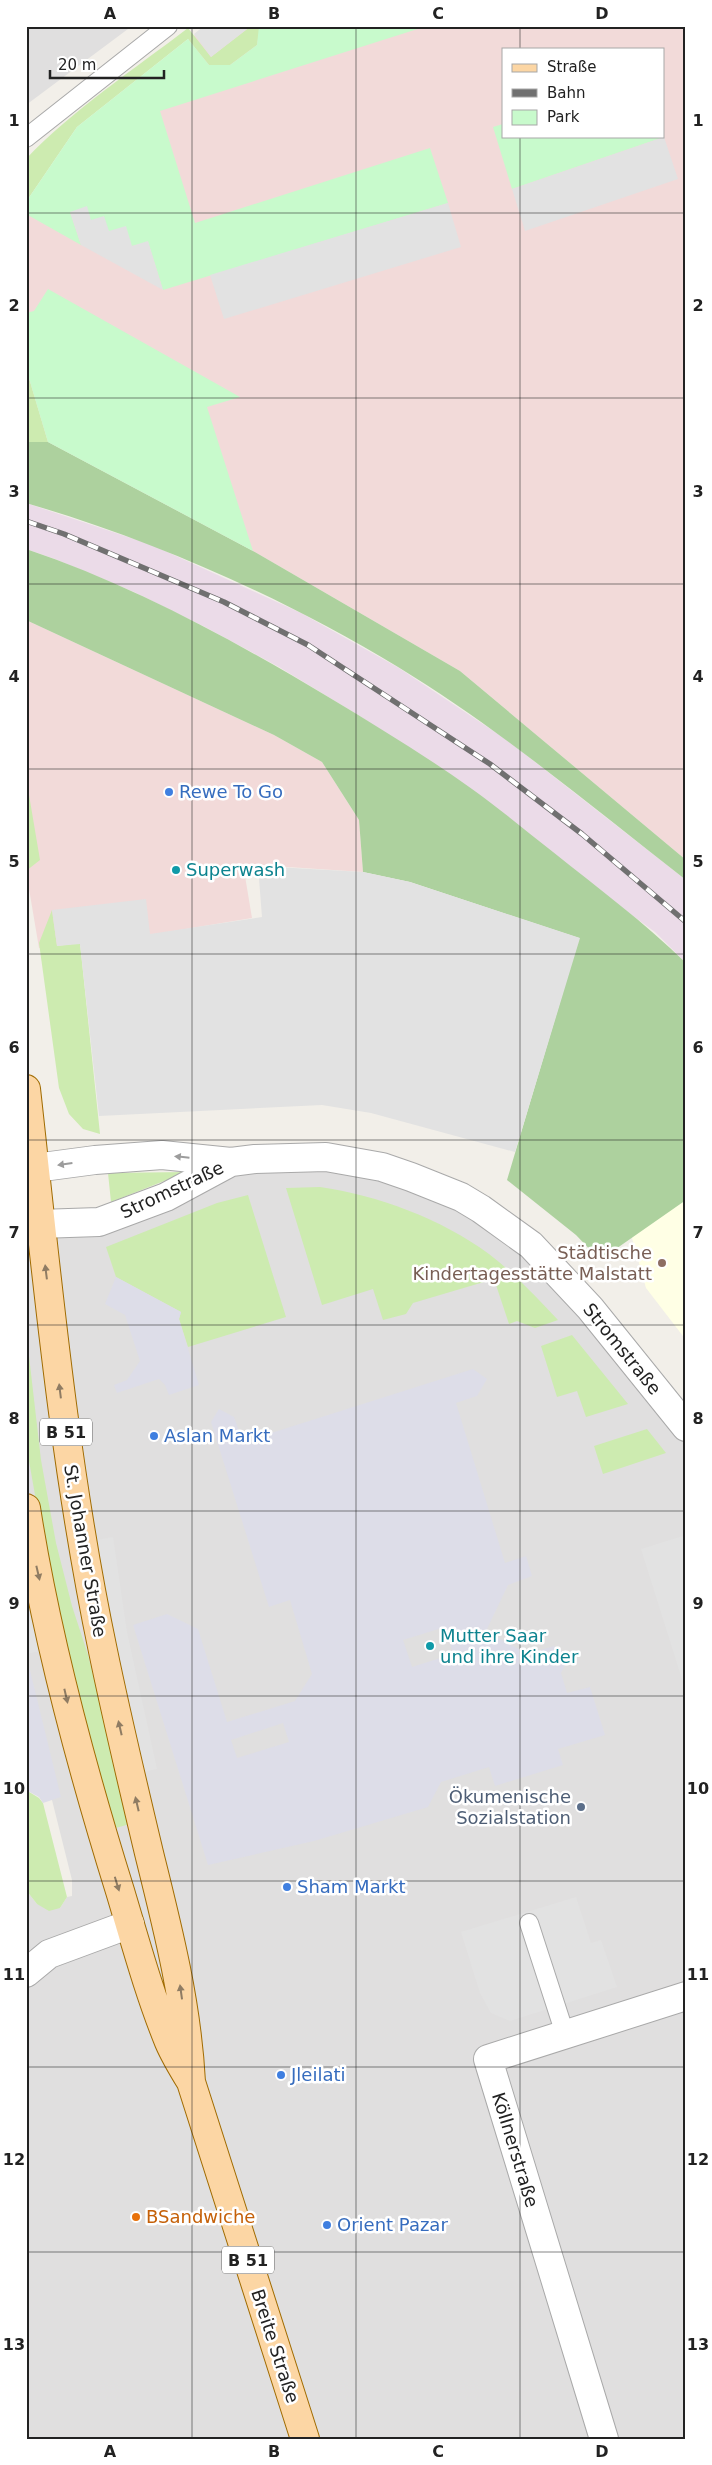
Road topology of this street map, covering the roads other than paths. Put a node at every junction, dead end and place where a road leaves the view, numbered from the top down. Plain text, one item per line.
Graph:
1 (168, 26) edge
2 (26, 138) edge
3 (26, 1089) edge
4 (231, 1162) junction
5 (31, 1170) edge
6 (33, 1220) edge
7 (686, 1427) edge
8 (26, 1508) edge
9 (144, 1832) joint
10 (164, 1915) junction
11 (529, 1923) dead end
12 (130, 1924) junction
13 (26, 1973) edge
14 (686, 1996) edge
15 (565, 2034) junction
16 (190, 2082) junction
17 (305, 2439) edge
18 (604, 2439) edge

1 - 2 lane
3 - 5 main road, St. Johanner Straße / B 51
4 -> 5 street, Stromstraße
4 - 6 street, Stromstraße
4 - 7 street, Stromstraße
5 - 6 main road, St. Johanner Straße / B 51
9 -> 6 main road, St. Johanner Straße / B 51
8 -> 12 main road, Breite Straße / B 51
9 - 10 main road, Breite Straße / B 51
10 - 12 main road
16 -> 10 main road, Breite Straße / B 51
11 - 15 lane
12 - 13 street
12 - 16 main road, Breite Straße / B 51
14 - 15 street, Köllnerstraße
15 - 18 street, Köllnerstraße
16 - 17 main road, Breite Straße / B 51

